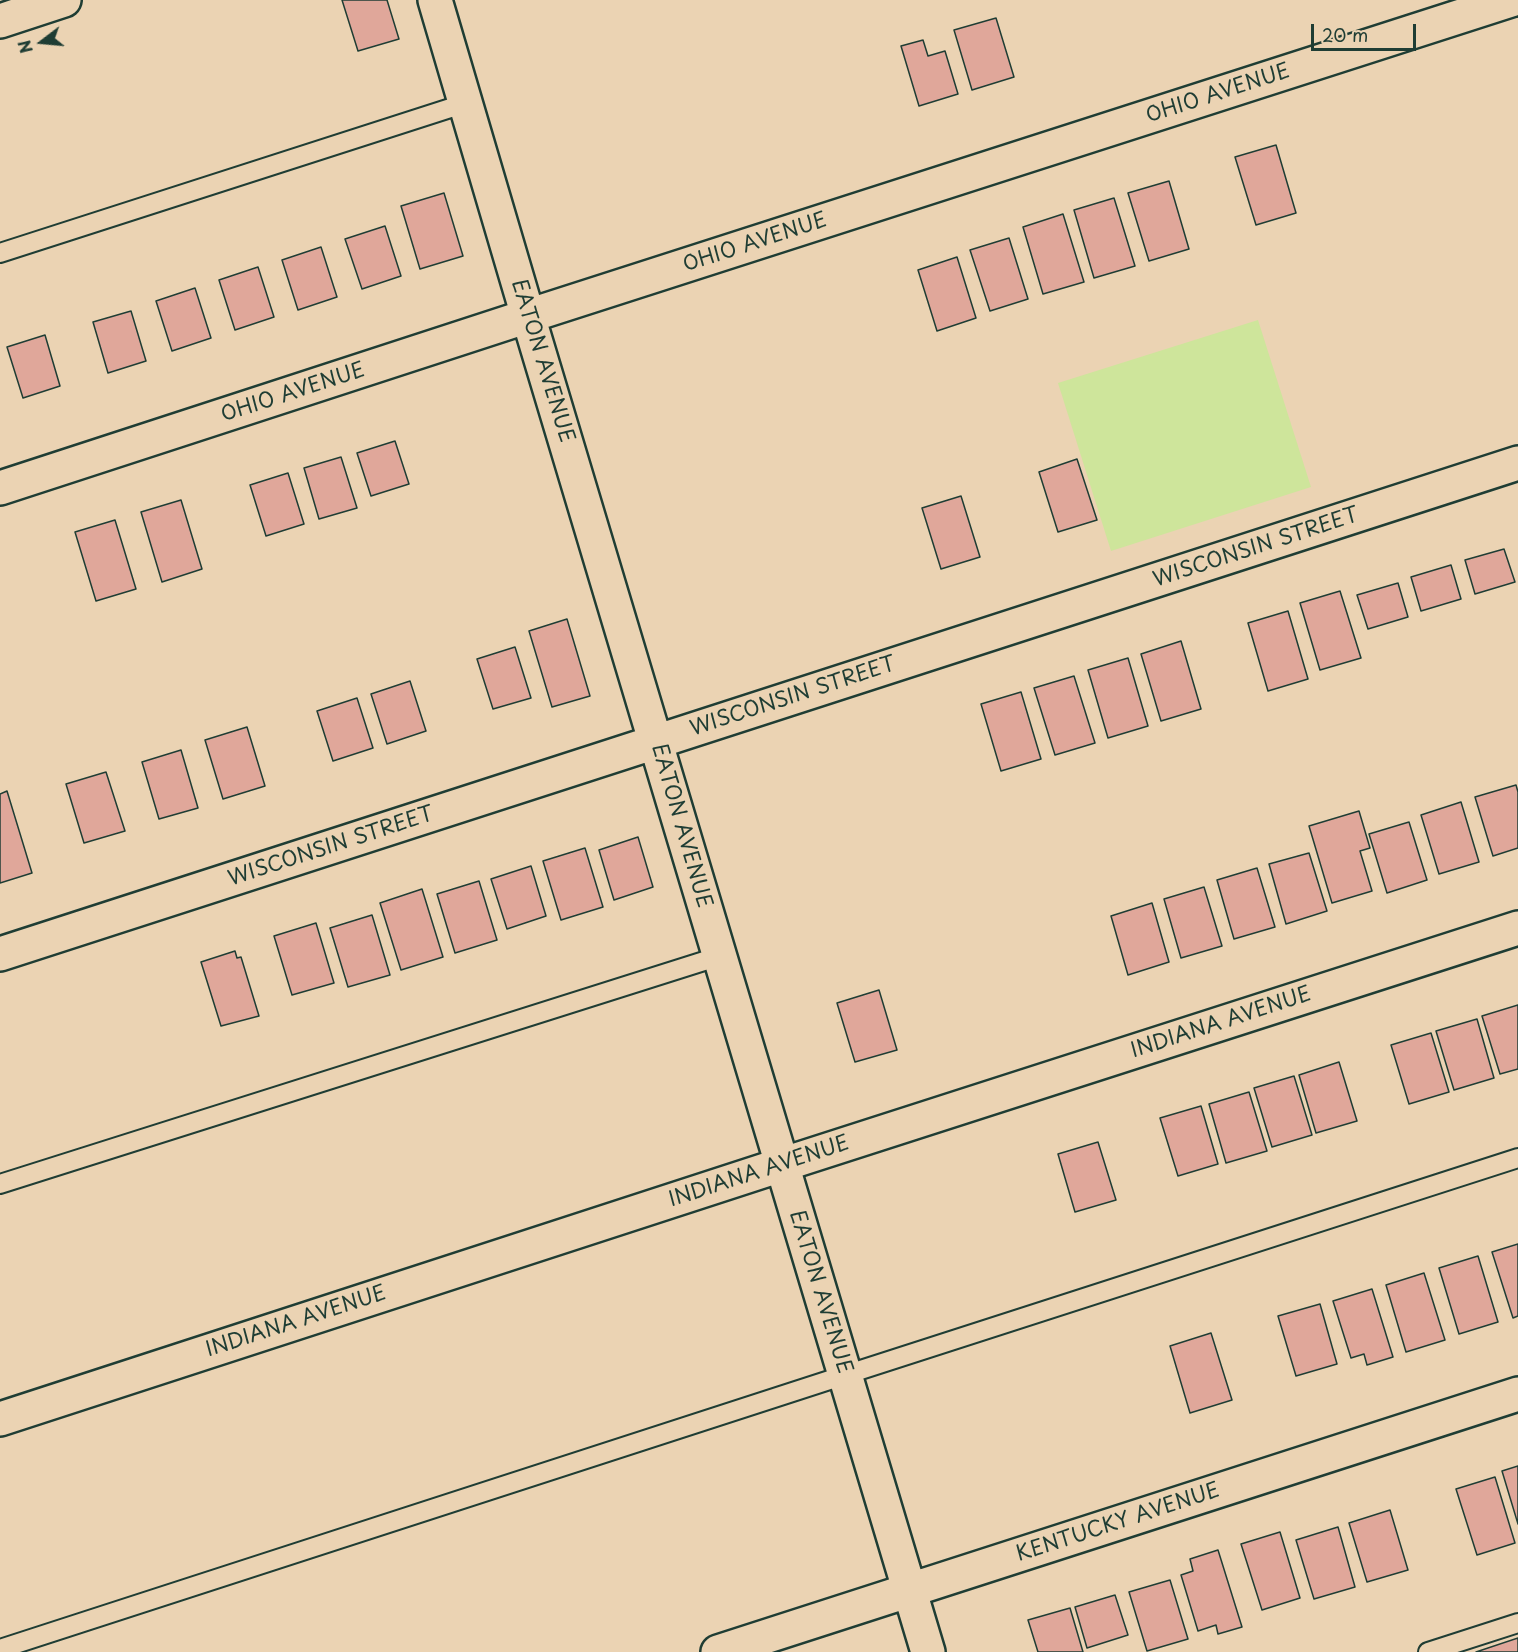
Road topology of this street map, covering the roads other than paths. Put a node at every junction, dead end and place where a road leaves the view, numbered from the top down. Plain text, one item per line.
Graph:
1 (64, 0) edge
2 (435, 0) edge
3 (1511, 0) edge
4 (0, 21) edge
5 (466, 103) junction
6 (0, 253) edge
7 (528, 316) junction
8 (1518, 463) edge
9 (0, 488) edge
10 (656, 741) junction
11 (1518, 928) edge
12 (0, 954) edge
13 (720, 956) junction
14 (1518, 1158) edge
15 (781, 1165) junction
16 (0, 1184) edge
17 (845, 1375) junction
18 (1518, 1394) edge
19 (0, 1419) edge
20 (909, 1590) junction
21 (1518, 1623) edge
22 (0, 1649) edge
23 (718, 1652) edge
24 (928, 1652) edge
25 (1428, 1652) edge

1 - 4 street
2 - 5 street, EATON AVENUE
3 - 7 street, OHIO AVENUE
5 - 6 lane
5 - 7 street, EATON AVENUE
7 - 9 street, OHIO AVENUE
7 - 10 street, EATON AVENUE
8 - 10 street, WISCONSIN STREET
10 - 12 street, WISCONSIN STREET
10 - 13 street, EATON AVENUE
11 - 15 street, INDIANA AVENUE
13 - 15 street, EATON AVENUE
13 - 16 lane
14 - 17 lane
15 - 17 street, EATON AVENUE
15 - 19 street, INDIANA AVENUE
17 - 20 street, EATON AVENUE
17 - 22 lane
18 - 20 street, KENTUCKY AVENUE
20 - 23 street, KENTUCKY AVENUE
20 - 24 street, EATON AVENUE
21 - 25 lane

